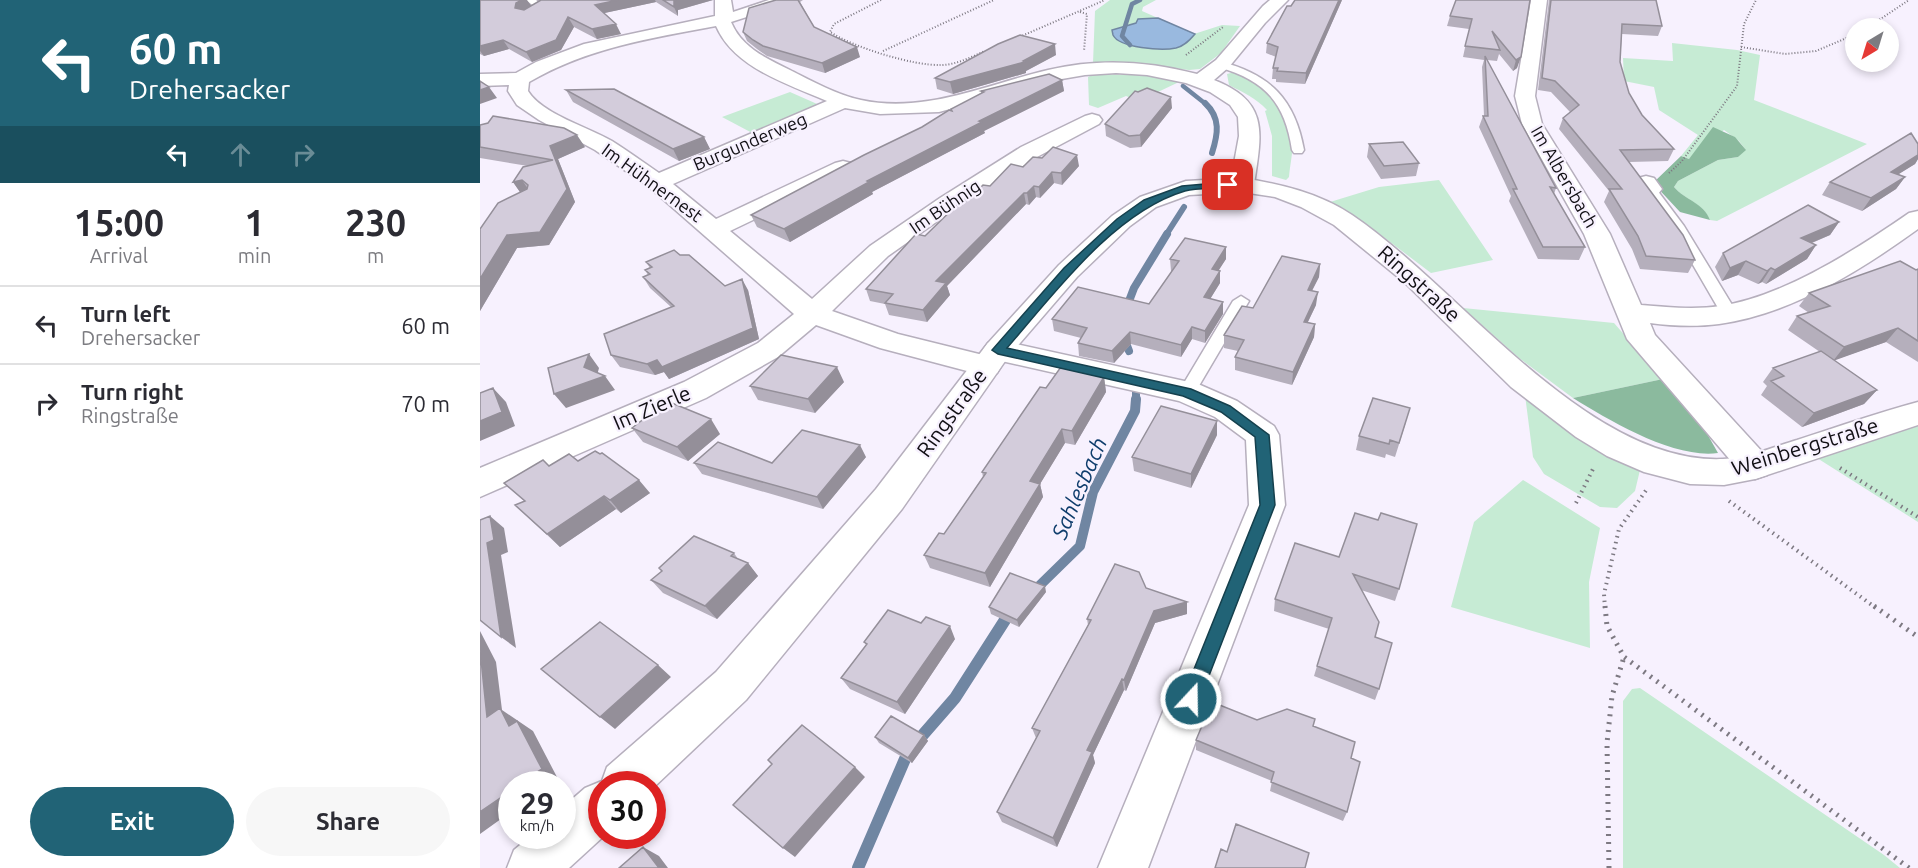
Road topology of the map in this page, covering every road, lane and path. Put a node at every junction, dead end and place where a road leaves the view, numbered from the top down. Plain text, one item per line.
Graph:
1 (530, 0) edge
2 (785, 0) edge
3 (881, 0) edge
4 (994, 0) edge
5 (1105, 0) edge
6 (1280, 0) edge
7 (1539, 0) edge
8 (1756, 0) edge
9 (1909, 0) edge
10 (722, 10) edge
11 (1079, 11) junction
12 (525, 15) edge
13 (1882, 18) edge
14 (1250, 28) junction
15 (1016, 38) edge
16 (1845, 39) edge
17 (1742, 47) junction
18 (882, 51) junction
19 (985, 51) edge
20 (1179, 57) dead end
21 (1222, 65) junction
22 (1085, 69) junction
23 (520, 79) junction
24 (480, 80) edge
25 (1200, 81) junction
26 (842, 102) junction
27 (939, 106) junction
28 (1092, 120) dead end
29 (927, 125) edge
30 (1298, 150) dead end
31 (864, 158) edge
32 (657, 182) junction
33 (1242, 185) junction
34 (1648, 186) joint
35 (1918, 218) edge
36 (715, 229) junction
37 (1240, 301) dead end
38 (1630, 312) junction
39 (1729, 313) junction
40 (812, 314) junction
41 (992, 358) junction
42 (1187, 392) junction
43 (1918, 413) edge
44 (1808, 448) junction
45 (1656, 463) junction
46 (1755, 466) junction
47 (1594, 467) dead end
48 (1690, 471) junction
49 (480, 483) edge
50 (1576, 504) dead end
51 (1918, 517) edge
52 (1918, 637) edge
53 (1624, 657) junction
54 (638, 771) edge
55 (588, 818) edge
56 (532, 868) edge
57 (1123, 868) edge
58 (1609, 868) edge
59 (1909, 868) edge

1 - 12 lane
2 - 10 street
3 - 18 path
4 - 18 path
5 - 11 path
6 - 14 street
7 - 38 street, Im Albersbach
8 - 17 path
9 - 13 path
10 - 23 street
10 - 26 street
11 - 15 path
11 - 22 path
14 - 20 path
14 - 21 street
16 - 17 path
17 - 34 path
18 - 19 path
21 - 25 street
21 - 30 lane
22 - 25 street
22 - 27 street
23 - 24 street
23 - 32 street, Im Hühnernest
25 - 33 street
26 - 27 street
26 - 32 street, Burgunderweg
27 - 29 street
28 - 40 street, Im Bühnig
31 - 36 street
32 - 36 street, Im Hühnernest
33 - 41 street, Ringstraße
33 - 45 street, Ringstraße
34 - 39 lane
35 - 39 street
36 - 40 street, Im Hühnernest
37 - 42 lane
38 - 39 street
38 - 46 street, Im Albersbach
40 - 41 street, Im Hühnernest
40 - 49 street, Im Zierle
41 - 42 street, Im Hühnernest
41 - 54 street, Ringstraße
42 - 57 street, Im Hühnernest
43 - 44 street, Weinbergstraße
44 - 46 street, Weinbergstraße
44 - 51 path
45 - 48 street, Weinbergstraße
45 - 53 path
46 - 48 street, Weinbergstraße
47 - 50 path
48 - 52 path
53 - 58 path
53 - 59 path
55 - 56 street

